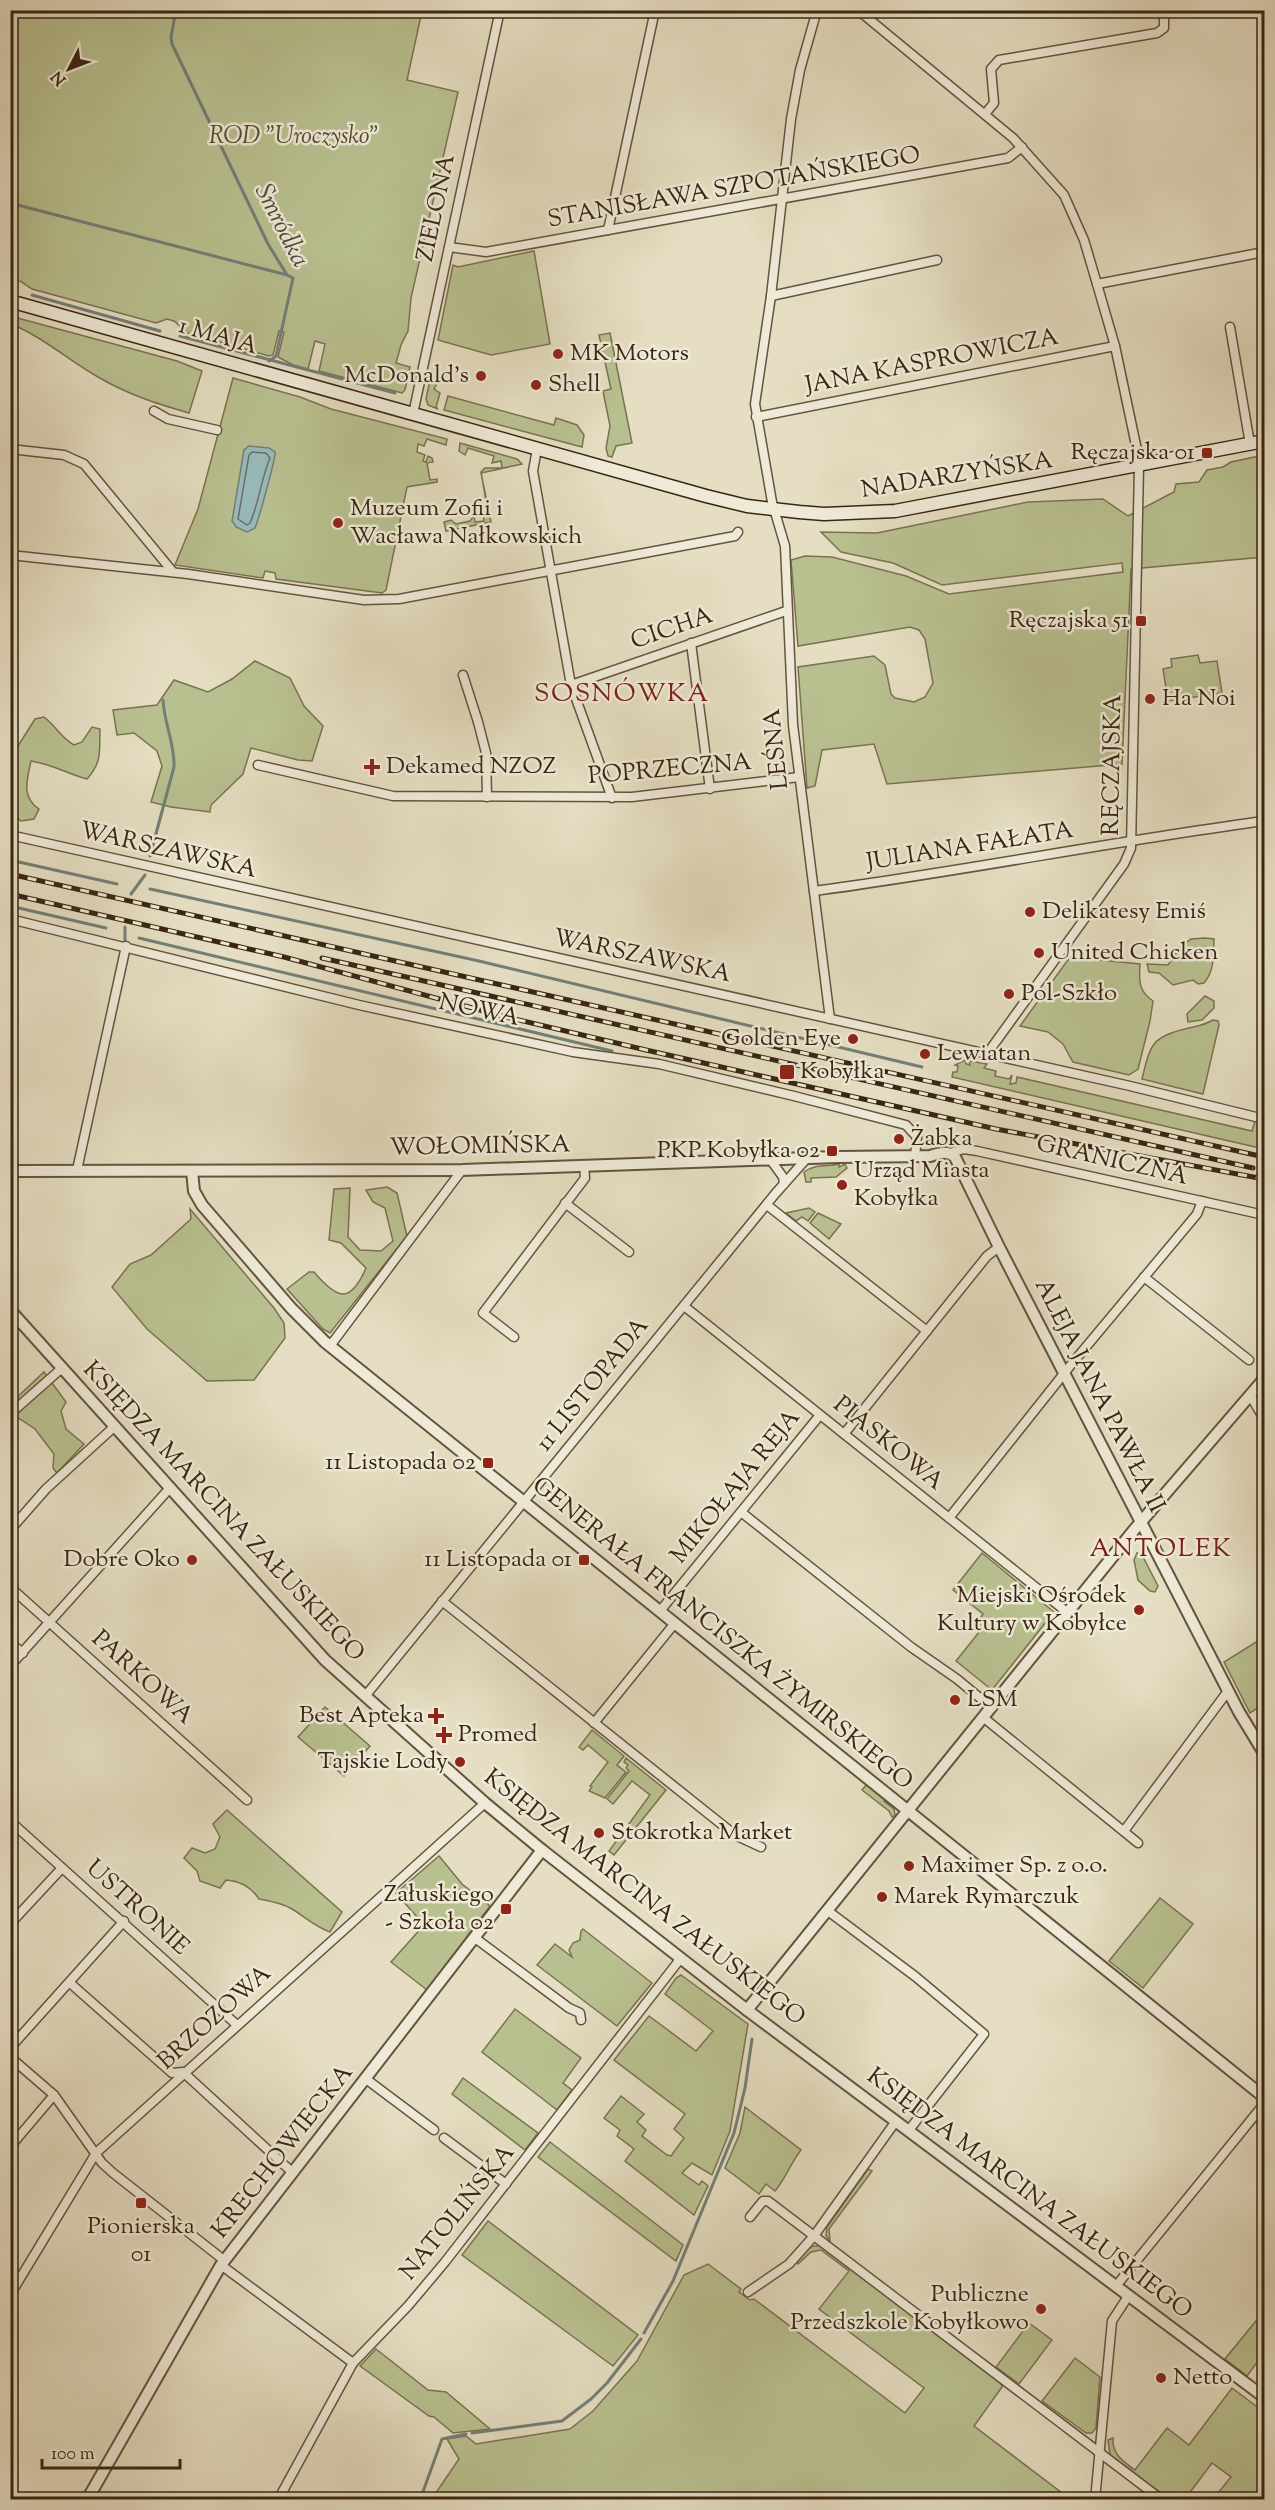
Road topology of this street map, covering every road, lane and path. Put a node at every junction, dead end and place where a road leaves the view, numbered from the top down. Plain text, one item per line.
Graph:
1 (500, 10) edge
2 (655, 10) edge
3 (817, 10) edge
4 (858, 10) edge
5 (1164, 10) edge
6 (985, 114) junction
7 (1022, 147) junction
8 (782, 198) junction
9 (608, 230) junction
10 (449, 247) junction
11 (1264, 252) edge
12 (937, 260) dead end
13 (1097, 284) junction
14 (771, 296) junction
15 (10, 301) edge
16 (1230, 327) dead end
17 (1115, 346) junction
18 (154, 411) dead end
19 (413, 414) junction
20 (756, 417) junction
21 (217, 430) dead end
22 (1264, 441) edge
23 (1250, 444) junction
24 (10, 449) edge
25 (537, 449) junction
26 (1139, 466) junction
27 (775, 510) junction
28 (738, 532) dead end
29 (10, 555) edge
30 (550, 570) junction
31 (173, 572) junction
32 (786, 611) junction
33 (691, 643) junction
34 (463, 675) dead end
35 (571, 685) junction
36 (258, 765) dead end
37 (799, 777) junction
38 (710, 789) junction
39 (487, 797) junction
40 (612, 798) junction
41 (1264, 821) edge
42 (10, 835) edge
43 (1131, 841) junction
44 (814, 891) junction
45 (10, 919) edge
46 (126, 946) junction
47 (830, 1019) junction
48 (987, 1054) junction
49 (1264, 1119) edge
50 (950, 1153) junction
51 (915, 1156) junction
52 (807, 1158) junction
53 (770, 1159) junction
54 (584, 1165) junction
55 (77, 1170) junction
56 (192, 1170) junction
57 (462, 1170) junction
58 (10, 1171) edge
59 (784, 1184) junction
60 (1202, 1201) junction
61 (566, 1203) junction
62 (767, 1205) junction
63 (1264, 1215) edge
64 (999, 1247) junction
65 (629, 1252) dead end
66 (1144, 1277) junction
67 (684, 1306) junction
68 (10, 1310) edge
69 (927, 1331) junction
70 (514, 1337) dead end
71 (330, 1346) junction
72 (1249, 1360) dead end
73 (62, 1368) junction
74 (1064, 1374) junction
75 (1264, 1379) edge
76 (1250, 1395) junction
77 (10, 1414) edge
78 (820, 1415) junction
79 (1264, 1419) edge
80 (114, 1427) junction
81 (844, 1434) junction
82 (169, 1489) junction
83 (523, 1502) junction
84 (741, 1512) junction
85 (949, 1518) junction
86 (1141, 1522) junction
87 (10, 1530) edge
88 (10, 1587) edge
89 (442, 1601) junction
90 (660, 1611) junction
91 (1068, 1613) junction
92 (51, 1622) junction
93 (675, 1623) junction
94 (10, 1643) edge
95 (23, 1653) junction
96 (10, 1666) edge
97 (1228, 1691) junction
98 (366, 1695) junction
99 (992, 1707) junction
100 (984, 1718) junction
101 (594, 1723) junction
102 (1264, 1753) edge
103 (248, 1800) dead end
104 (485, 1803) junction
105 (909, 1810) junction
106 (10, 1821) edge
107 (1124, 1831) junction
108 (1138, 1843) dead end
109 (761, 1847) dead end
110 (542, 1851) junction
111 (62, 1868) junction
112 (828, 1911) junction
113 (124, 1921) junction
114 (10, 1924) edge
115 (475, 1938) junction
116 (681, 1958) junction
117 (70, 1983) junction
118 (747, 2010) junction
119 (581, 2020) dead end
120 (237, 2025) junction
121 (10, 2048) edge
122 (10, 2057) edge
123 (183, 2072) junction
124 (366, 2079) junction
125 (54, 2095) junction
126 (1264, 2097) edge
127 (1264, 2104) edge
128 (896, 2121) junction
129 (434, 2130) dead end
130 (909, 2130) junction
131 (444, 2138) dead end
132 (10, 2147) edge
133 (96, 2152) junction
134 (293, 2173) junction
135 (506, 2184) junction
136 (750, 2217) dead end
137 (814, 2236) junction
138 (223, 2263) junction
139 (1116, 2286) junction
140 (748, 2292) dead end
141 (10, 2295) edge
142 (1129, 2295) junction
143 (353, 2363) junction
144 (1264, 2397) edge
145 (1099, 2451) junction
146 (87, 2499) edge
147 (278, 2499) edge
148 (1095, 2499) edge
149 (1162, 2499) edge

1 - 10 street, ZIELONA
2 - 9 street
3 - 8 street, LEŚNA
4 - 6 street, RĘCZAJSKA
5 - 6 street
6 - 7 street, RĘCZAJSKA
7 - 8 street, STANISŁAWA SZPOTAŃSKIEGO
7 - 13 street, RĘCZAJSKA
8 - 9 street, STANISŁAWA SZPOTAŃSKIEGO
8 - 14 street, LEŚNA
9 - 10 street, STANISŁAWA SZPOTAŃSKIEGO
10 - 19 street, ZIELONA
11 - 13 street
12 - 14 street
13 - 17 street, RĘCZAJSKA
14 - 20 street, LEŚNA
15 - 19 main road, 1 MAJA
16 - 23 street
17 - 20 street, JANA KASPROWICZA
17 - 26 street, RĘCZAJSKA
18 - 21 street
19 - 25 main road, NADARZYŃSKA
20 - 27 street, LEŚNA
22 - 23 main road, NADARZYŃSKA
23 - 26 main road, NADARZYŃSKA
24 - 31 street
25 - 27 main road, NADARZYŃSKA
25 - 30 street
26 - 27 main road, NADARZYŃSKA
26 - 43 street, RĘCZAJSKA
27 - 32 street, LEŚNA
28 - 30 street
29 - 31 street
30 - 31 street
30 - 35 street
32 - 33 street, CICHA
32 - 37 street, LEŚNA
33 - 35 street, CICHA
33 - 38 street
34 - 39 street
35 - 40 street
36 - 39 street, POPRZECZNA
37 - 38 street, POPRZECZNA
37 - 44 street, LEŚNA
38 - 40 street, POPRZECZNA
39 - 40 street, POPRZECZNA
41 - 43 street, JULIANA FAŁATA
42 - 47 street, WARSZAWSKA
43 - 44 street, JULIANA FAŁATA
43 - 48 street, RĘCZAJSKA
44 - 47 street, LEŚNA
45 - 46 street, NOWA
46 - 51 street, NOWA
46 - 55 street
47 - 48 street, WARSZAWSKA
48 - 49 street, WARSZAWSKA
50 - 51 street, WOŁOMIŃSKA
50 - 60 street, GRANICZNA
50 - 64 street, ALEJA JANA PAWŁA II
51 - 52 street, WOŁOMIŃSKA
52 - 53 street, WOŁOMIŃSKA
52 - 59 street, 11 LISTOPADA
53 - 54 street, WOŁOMIŃSKA
53 - 59 street
54 - 57 street, WOŁOMIŃSKA
54 - 61 street
55 - 56 street, WOŁOMIŃSKA
55 - 58 street, WOŁOMIŃSKA
56 - 57 street, WOŁOMIŃSKA
56 - 71 street, GENERAŁA FRANCISZKA ŻYMIRSKIEGO
57 - 71 street
59 - 62 street, 11 LISTOPADA
60 - 63 street, GRANICZNA
60 - 66 street
61 - 65 street
61 - 70 street
62 - 67 street, 11 LISTOPADA
62 - 69 street
64 - 69 street
64 - 74 street, ALEJA JANA PAWŁA II
66 - 72 street
66 - 74 street
67 - 78 street, PIASKOWA
67 - 83 street, 11 LISTOPADA
68 - 73 street, KSIĘDZA MARCINA ZAŁUSKIEGO
69 - 81 street
71 - 83 street, GENERAŁA FRANCISZKA ŻYMIRSKIEGO
73 - 77 street
73 - 80 street, KSIĘDZA MARCINA ZAŁUSKIEGO
74 - 85 street
74 - 86 street, ALEJA JANA PAWŁA II
75 - 76 street
76 - 79 street
76 - 86 street
78 - 81 street, PIASKOWA
78 - 84 street, MIKOŁAJA REJA
80 - 82 street, KSIĘDZA MARCINA ZAŁUSKIEGO
80 - 87 street
81 - 85 street, PIASKOWA
82 - 92 street
82 - 98 street, KSIĘDZA MARCINA ZAŁUSKIEGO
83 - 89 street, 11 LISTOPADA
83 - 90 street, GENERAŁA FRANCISZKA ŻYMIRSKIEGO
84 - 90 street, MIKOŁAJA REJA
84 - 99 street
85 - 91 street, PIASKOWA
86 - 91 street
86 - 97 street, ALEJA JANA PAWŁA II
88 - 92 street, PARKOWA
89 - 98 street, 11 LISTOPADA
89 - 101 street
90 - 93 street, GENERAŁA FRANCISZKA ŻYMIRSKIEGO
91 - 99 street
92 - 95 street
92 - 103 street, PARKOWA
93 - 101 street
93 - 105 street, GENERAŁA FRANCISZKA ŻYMIRSKIEGO
94 - 95 street
95 - 96 street
97 - 102 street, ALEJA JANA PAWŁA II
97 - 107 street
98 - 104 street, KSIĘDZA MARCINA ZAŁUSKIEGO
99 - 100 street
100 - 105 street
100 - 107 street
101 - 109 street
104 - 110 street, KSIĘDZA MARCINA ZAŁUSKIEGO
104 - 120 street, BRZOZOWA
105 - 112 street
105 - 126 street, GENERAŁA FRANCISZKA ŻYMIRSKIEGO
106 - 111 street, USTRONIE
107 - 108 street
110 - 115 street, KRECHOWIECKA
110 - 116 street, KSIĘDZA MARCINA ZAŁUSKIEGO
111 - 113 street, USTRONIE
111 - 114 street
112 - 118 street
112 - 130 street
113 - 117 street
113 - 120 street, USTRONIE
115 - 119 street
115 - 124 street, KRECHOWIECKA
116 - 118 street, KSIĘDZA MARCINA ZAŁUSKIEGO
116 - 135 street, NATOLIŃSKA
117 - 121 street
117 - 123 street
118 - 128 street, KSIĘDZA MARCINA ZAŁUSKIEGO
120 - 123 street, BRZOZOWA
122 - 125 street
123 - 133 street, BRZOZOWA
123 - 134 street
124 - 129 street
124 - 134 street, KRECHOWIECKA
125 - 132 street
125 - 133 street
127 - 139 street
128 - 130 street, KSIĘDZA MARCINA ZAŁUSKIEGO
128 - 137 street
130 - 139 street, KSIĘDZA MARCINA ZAŁUSKIEGO
131 - 135 street
133 - 138 street
133 - 141 street, BRZOZOWA
134 - 138 street, KRECHOWIECKA
135 - 143 street, NATOLIŃSKA
136 - 137 street
137 - 140 street
137 - 145 street
138 - 143 street
138 - 146 street, KRECHOWIECKA
139 - 142 street, KSIĘDZA MARCINA ZAŁUSKIEGO
142 - 144 street, KSIĘDZA MARCINA ZAŁUSKIEGO
142 - 145 street
143 - 147 street, NATOLIŃSKA
145 - 148 street
145 - 149 street

